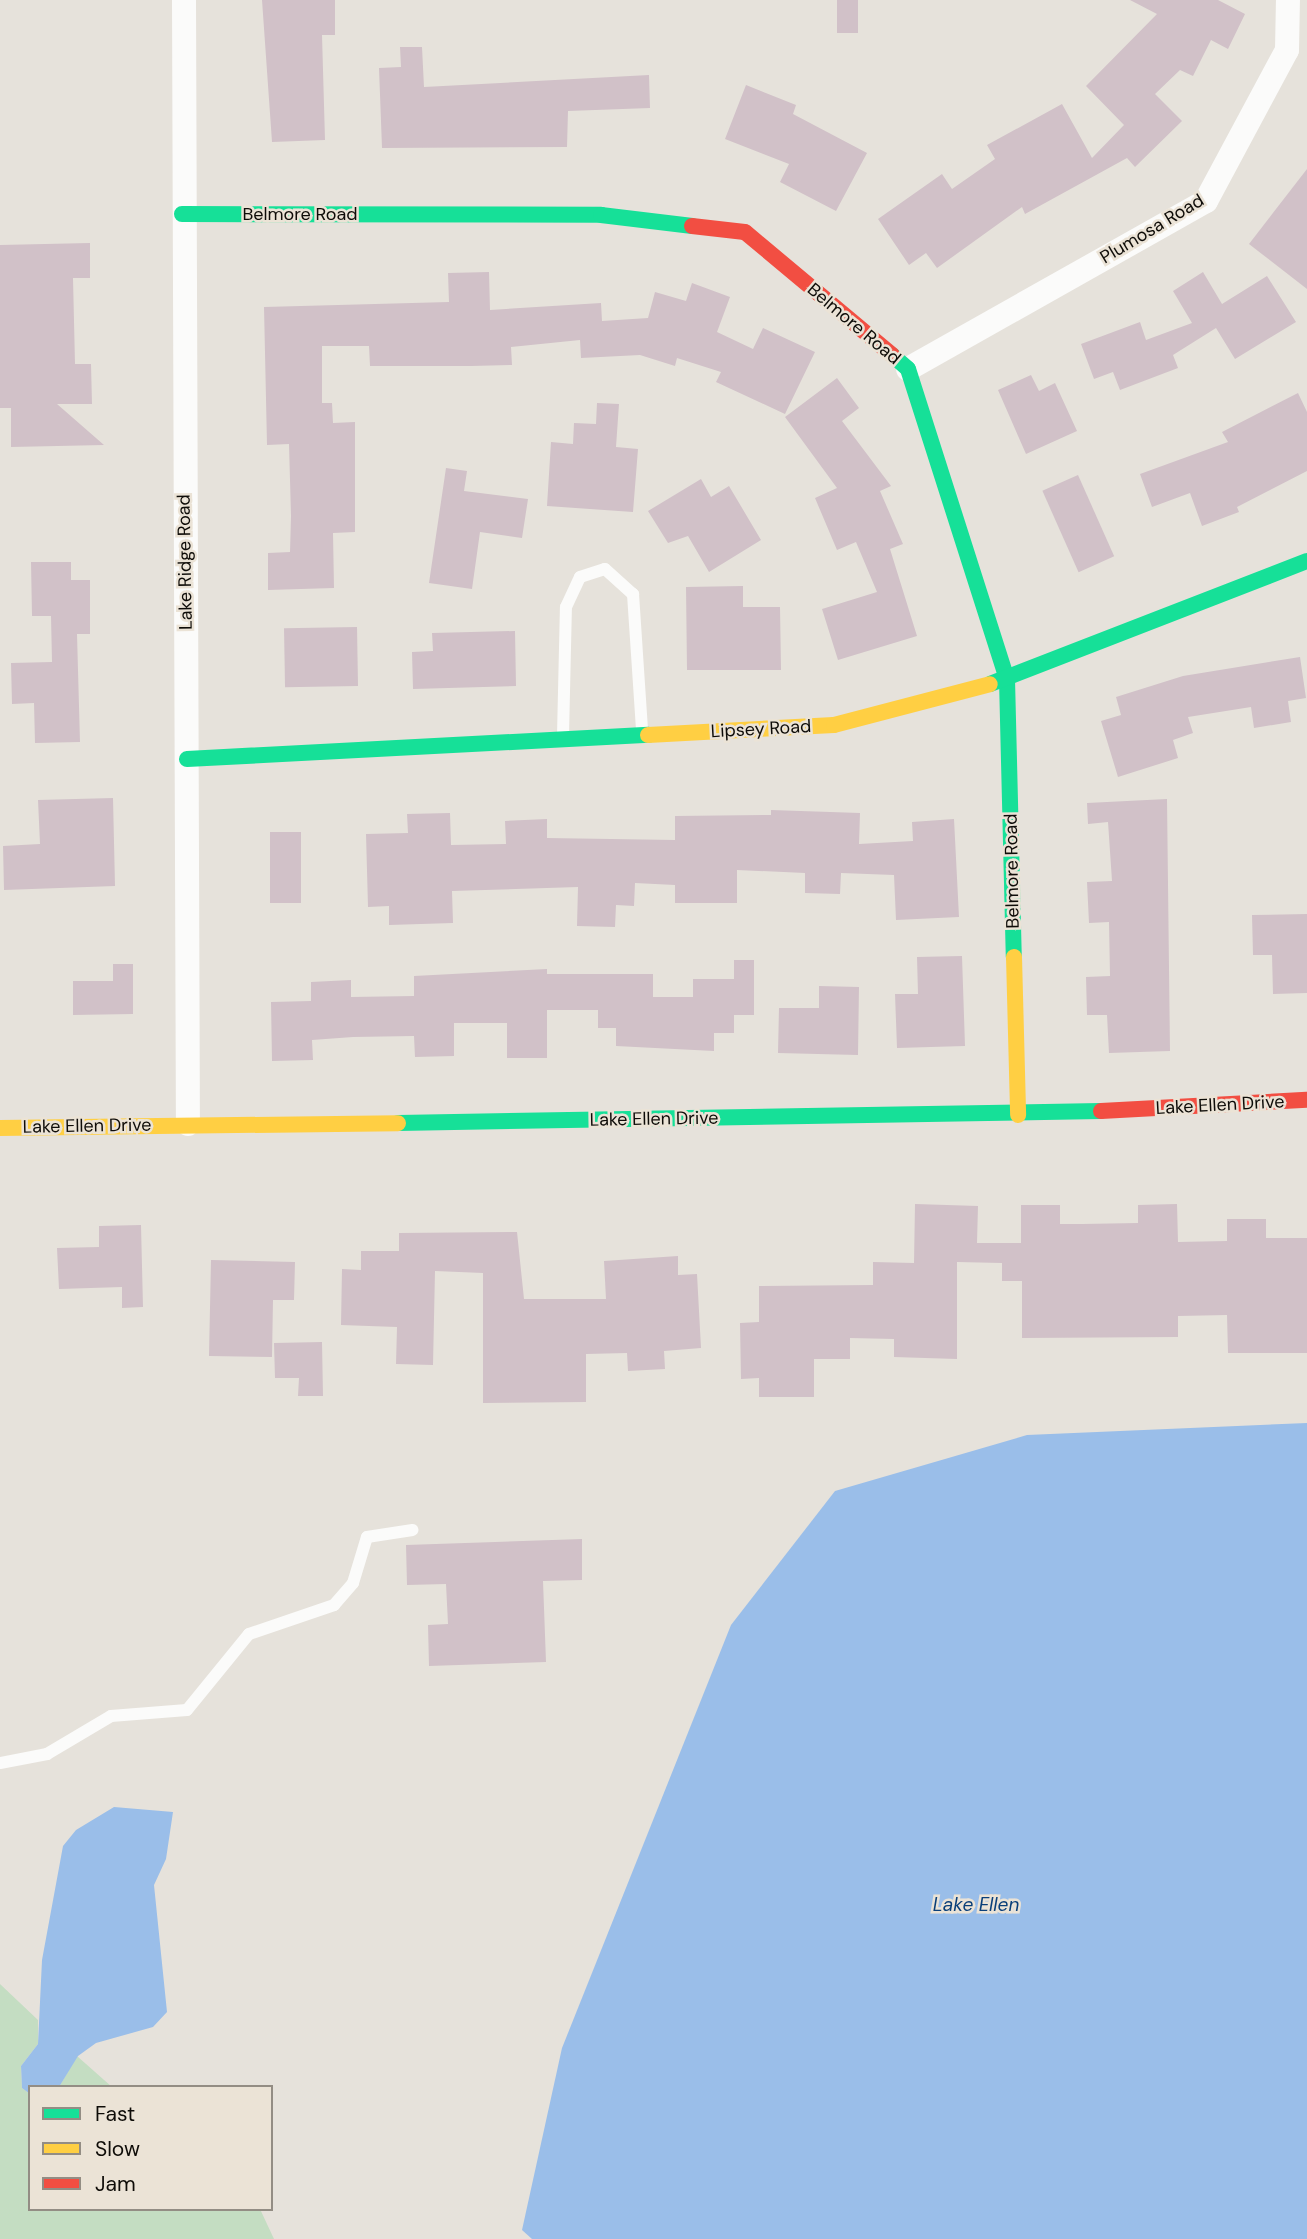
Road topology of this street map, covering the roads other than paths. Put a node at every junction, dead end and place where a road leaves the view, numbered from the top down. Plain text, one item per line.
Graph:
1 (184, 0) edge
2 (1288, 0) edge
3 (182, 214) junction
4 (908, 369) junction
5 (1307, 561) edge
6 (1007, 679) junction
7 (642, 735) junction
8 (563, 738) junction
9 (187, 759) junction
10 (1307, 1100) edge
11 (1018, 1115) junction
12 (188, 1124) junction
13 (0, 1128) edge
14 (412, 1530) dead end
15 (0, 1763) edge

1 - 3 street, Lake Ridge Road
2 - 4 street, Plumosa Road
3 - 4 street, Belmore Road
3 - 9 street, Lake Ridge Road
4 - 6 street, Belmore Road
5 - 6 street, Lipsey Road
6 - 7 street, Lipsey Road
6 - 11 street, Belmore Road
7 - 8 street, Lipsey Road
7 - 8 lane
8 - 9 street, Lipsey Road
9 - 12 street, Lake Ridge Road
10 - 11 street, Lake Ellen Drive
11 - 12 street, Lake Ellen Drive
12 - 13 street, Lake Ellen Drive
14 - 15 lane

